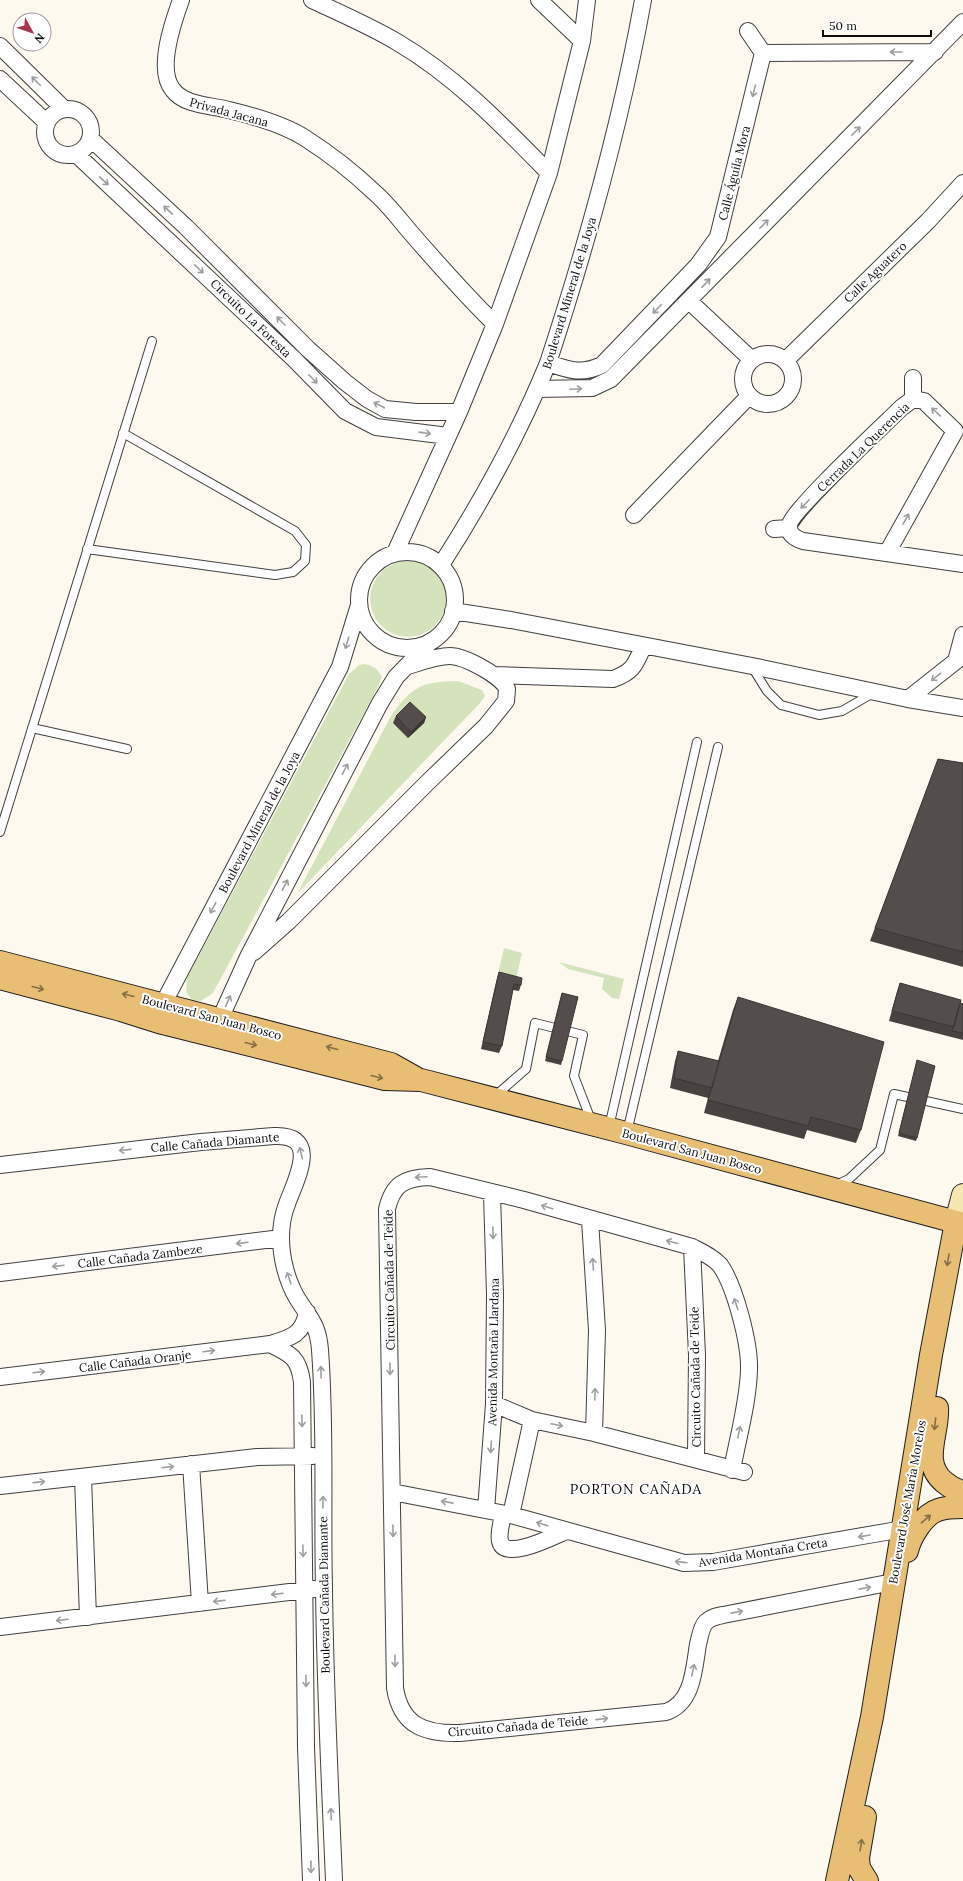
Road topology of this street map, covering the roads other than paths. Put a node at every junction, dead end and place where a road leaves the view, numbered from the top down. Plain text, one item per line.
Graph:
1 (181, 0) edge
2 (312, 0) edge
3 (539, 0) edge
4 (588, 0) edge
5 (643, 0) edge
6 (963, 22) edge
7 (748, 31) dead end
8 (582, 41) junction
9 (0, 46) edge
10 (935, 52) junction
11 (763, 53) junction
12 (0, 79) edge
13 (63, 108) junction
14 (46, 122) junction
15 (91, 139) junction
16 (76, 154) junction
17 (549, 173) junction
18 (963, 183) edge
19 (186, 227) junction
20 (718, 237) junction
21 (171, 242) junction
22 (737, 251) junction
23 (689, 301) junction
24 (495, 324) junction
25 (152, 341) dead end
26 (308, 349) junction
27 (294, 359) junction
28 (752, 360) junction
29 (786, 360) junction
30 (548, 363) junction
31 (913, 378) dead end
32 (537, 389) junction
33 (749, 396) junction
34 (913, 399) junction
35 (459, 412) junction
36 (123, 433) junction
37 (448, 436) junction
38 (634, 515) dead end
39 (87, 549) junction
40 (395, 553) junction
41 (887, 553) junction
42 (963, 564) edge
43 (441, 565) junction
44 (358, 605) junction
45 (453, 611) junction
46 (963, 635) edge
47 (431, 641) junction
48 (643, 647) junction
49 (960, 662) edge
50 (752, 666) junction
51 (406, 667) junction
52 (494, 675) junction
53 (874, 692) junction
54 (908, 699) junction
55 (963, 708) edge
56 (32, 728) junction
57 (697, 742) dead end
58 (718, 747) dead end
59 (126, 750) dead end
60 (0, 832) edge
61 (248, 957) junction
62 (0, 962) edge
63 (0, 978) edge
64 (161, 1013) junction
65 (217, 1027) junction
66 (492, 1099) junction
67 (963, 1109) edge
68 (609, 1129) junction
69 (0, 1165) edge
70 (830, 1188) junction
71 (492, 1194) junction
72 (963, 1195) edge
73 (590, 1220) junction
74 (959, 1223) edge
75 (281, 1238) junction
76 (692, 1247) junction
77 (0, 1273) edge
78 (307, 1312) junction
79 (270, 1344) junction
80 (929, 1372) junction
81 (0, 1377) edge
82 (494, 1404) junction
83 (532, 1420) junction
84 (594, 1433) junction
85 (324, 1455) junction
86 (303, 1456) junction
87 (696, 1459) junction
88 (191, 1464) junction
89 (83, 1477) junction
90 (0, 1486) edge
91 (392, 1492) junction
92 (963, 1492) edge
93 (963, 1507) edge
94 (486, 1510) junction
95 (507, 1514) junction
96 (903, 1529) junction
97 (566, 1531) junction
98 (893, 1582) junction
99 (324, 1588) junction
100 (304, 1591) junction
101 (200, 1603) junction
102 (88, 1617) junction
103 (0, 1627) edge
104 (886, 1633) junction
105 (872, 1717) junction
106 (333, 1844) junction
107 (311, 1845) junction
108 (312, 1881) edge
109 (334, 1881) edge
110 (837, 1881) edge
111 (867, 1881) edge

1 - 24 street, Privada Jacana
2 - 17 street
3 - 8 street
4 - 8 street
5 - 30 street, Boulevard Mineral de la Joya
6 - 10 street
7 - 11 street
8 - 17 street
13 -> 9 street
10 -> 11 street
22 -> 10 street
11 -> 20 street, Calle Águila Mora
12 - 14 street
13 - 14 street
13 - 15 street
14 - 16 street
15 - 16 street
19 -> 15 street, Circuito La Foresta
16 -> 21 street, Circuito La Foresta
17 - 24 street
18 - 29 street, Calle Aguatero
19 - 21 street
26 -> 19 street, Circuito La Foresta
20 - 22 street
20 -> 30 street, Calle Águila Mora
21 -> 27 street, Circuito La Foresta
23 -> 22 street
23 - 28 street
32 -> 23 street
24 - 35 street
25 - 36 lane
26 - 27 street
35 -> 26 street, Circuito La Foresta
27 -> 37 street, Circuito La Foresta
28 - 29 street
28 - 33 street
29 - 33 street
30 - 32 street, Boulevard Mineral de la Joya
31 - 34 street
32 - 43 street, Boulevard Mineral de la Joya
33 - 38 street
41 -> 34 street, Cerrada La Querencia
34 -> 41 street, Cerrada La Querencia
35 - 37 street
36 - 39 lane
36 - 39 lane
37 - 40 street
39 - 56 lane
40 - 43 street
40 - 44 street
41 - 42 street, Cerrada La Querencia
43 - 45 street
44 - 47 street
44 -> 64 street, Boulevard Mineral de la Joya
45 - 47 street
45 - 48 street
46 - 49 street
47 - 51 street
48 - 50 street
48 - 52 street
49 -> 54 street
50 - 53 street
50 - 53 lane
51 - 52 street
61 -> 51 street
52 - 61 street
53 - 54 street
54 - 55 street
56 - 59 lane
56 - 60 lane
57 - 68 lane
58 - 68 lane
65 -> 61 street
64 -> 62 main road, Boulevard San Juan Bosco
63 -> 64 main road, Boulevard San Juan Bosco
64 - 65 main road, Boulevard San Juan Bosco
64 - 65 street
65 - 66 main road, Boulevard San Juan Bosco
66 - 68 main road, Boulevard San Juan Bosco
66 - 68 lane
67 - 70 lane
68 - 70 main road, Boulevard San Juan Bosco
75 -> 69 street, Calle Cañada Diamante
70 - 74 main road, Boulevard San Juan Bosco
73 -> 71 street, Circuito Cañada de Teide
71 -> 82 street, Avenida Montaña Llardana
71 -> 91 street, Circuito Cañada de Teide
72 - 74 main road, Boulevard José María Morelos
76 -> 73 street, Circuito Cañada de Teide
84 -> 73 street
74 -> 80 main road, Boulevard José María Morelos
75 -> 77 street, Calle Cañada Zambeze
78 -> 75 street, Calle Cañada Diamante
76 - 87 street, Circuito Cañada de Teide
87 -> 76 street, Circuito Cañada de Teide
78 - 79 street, Calle Cañada Oranje
85 -> 78 street, Boulevard Cañada Diamante
81 -> 79 street, Calle Cañada Oranje
79 -> 86 street, Boulevard Cañada Diamante
80 -> 92 main road, Boulevard José María Morelos
80 - 96 main road, Boulevard José María Morelos
82 - 83 street, Circuito Cañada de Teide
82 -> 94 street, Avenida Montaña Llardana
83 -> 84 street, Circuito Cañada de Teide
83 - 95 street
84 - 87 street, Circuito Cañada de Teide
85 - 86 street
99 -> 85 street, Boulevard Cañada Diamante
86 - 88 street
86 -> 100 street, Boulevard Cañada Diamante
89 -> 88 street
88 - 101 street
90 -> 89 street
89 - 102 street
94 -> 91 street
91 -> 98 street, Circuito Cañada de Teide
104 -> 93 main road, Boulevard José María Morelos
94 - 95 street, Avenida Montaña Creta
97 -> 95 street, Avenida Montaña Creta
95 - 97 street
96 -> 97 street, Avenida Montaña Creta
96 - 98 main road, Boulevard José María Morelos
98 - 104 main road, Boulevard José María Morelos
99 - 100 street
106 -> 99 street, Boulevard Cañada Diamante
100 -> 101 street
100 -> 107 street, Boulevard Cañada Diamante
101 - 102 street
102 -> 103 street
104 - 105 main road, Boulevard José María Morelos
105 - 110 main road, Boulevard José María Morelos
111 -> 105 main road
106 - 107 street
106 - 109 street, Boulevard Cañada Diamante
107 -> 108 street, Boulevard Cañada Diamante

